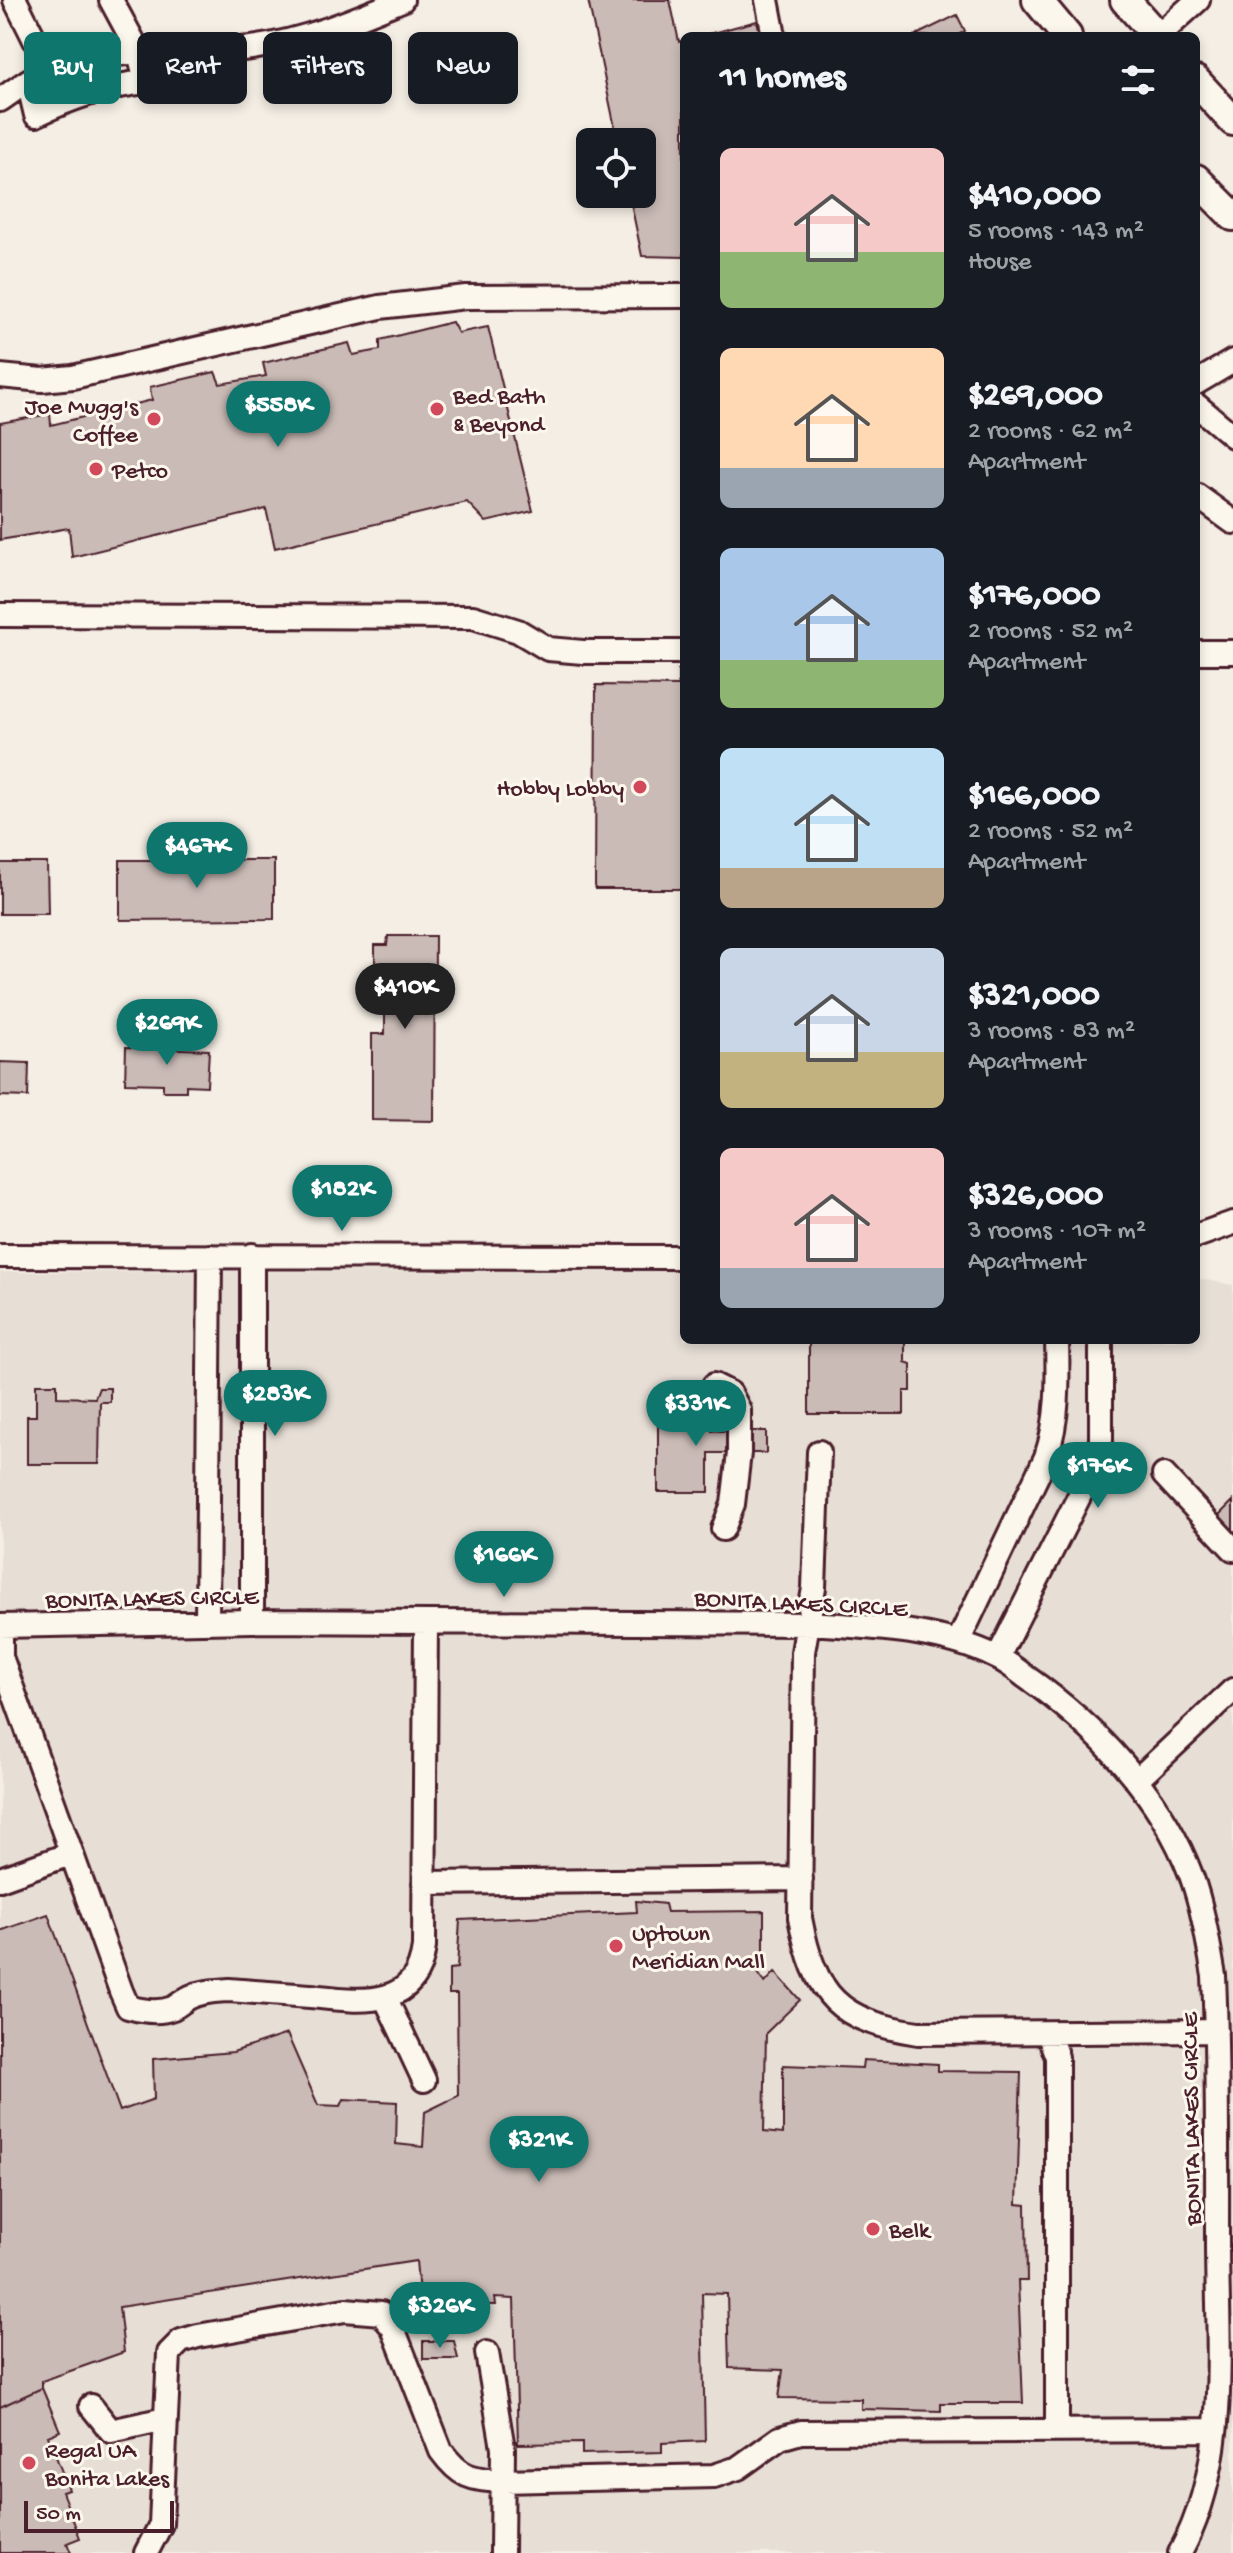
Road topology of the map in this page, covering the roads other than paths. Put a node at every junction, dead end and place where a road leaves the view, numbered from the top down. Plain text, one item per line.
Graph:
1 (15, 0) edge
2 (111, 0) edge
3 (402, 0) edge
4 (767, 0) edge
5 (1037, 0) edge
6 (1125, 0) edge
7 (1198, 0) edge
8 (31, 32) edge
9 (773, 32) edge
10 (1064, 32) edge
11 (1153, 32) edge
12 (1162, 32) edge
13 (137, 48) edge
14 (247, 48) edge
15 (24, 84) edge
16 (1200, 85) edge
17 (0, 100) edge
18 (36, 104) edge
19 (60, 104) edge
20 (1233, 121) edge
21 (1200, 183) edge
22 (1233, 216) edge
23 (680, 296) edge
24 (1233, 361) edge
25 (0, 376) edge
26 (1200, 381) edge
27 (1200, 407) edge
28 (1228, 424) edge
29 (1200, 498) edge
30 (1233, 522) edge
31 (0, 615) edge
32 (680, 652) edge
33 (1200, 652) edge
34 (1233, 652) edge
35 (1233, 1223) edge
36 (1200, 1235) edge
37 (252, 1255) junction
38 (0, 1256) edge
39 (210, 1256) junction
40 (680, 1257) edge
41 (1057, 1344) edge
42 (1101, 1344) edge
43 (714, 1385) dead end
44 (819, 1452) dead end
45 (1164, 1475) dead end
46 (723, 1529) dead end
47 (1233, 1549) edge
48 (252, 1621) junction
49 (207, 1622) junction
50 (426, 1622) junction
51 (808, 1624) junction
52 (0, 1626) edge
53 (958, 1642) junction
54 (998, 1657) junction
55 (1233, 1690) edge
56 (1137, 1780) junction
57 (70, 1854) junction
58 (0, 1879) edge
59 (801, 1879) junction
60 (424, 1883) junction
61 (385, 1997) junction
62 (1216, 2031) junction
63 (1048, 2033) junction
64 (424, 2080) dead end
65 (1225, 2321) edge
66 (487, 2353) dead end
67 (91, 2406) dead end
68 (165, 2419) junction
69 (1057, 2430) junction
70 (1215, 2430) junction
71 (501, 2481) junction
72 (146, 2553) edge
73 (502, 2553) edge
74 (1180, 2553) edge

1 - 8 street
2 - 13 street
3 - 14 street
4 - 9 street
5 - 10 main road
6 - 11 main road
7 - 12 street
15 - 17 street
16 - 20 main road
18 - 19 street
21 - 22 main road
23 - 25 street
24 - 26 street
27 - 28 street
29 - 30 street
31 - 32 street
33 - 34 street
35 - 36 street
37 - 39 street
37 - 40 street
37 - 48 street
38 - 39 street
39 - 49 street
41 - 53 street
42 - 54 street
43 - 46 street
44 - 51 street
45 - 47 street
48 - 49 street, BONITA LAKES CIRCLE
48 - 50 street, BONITA LAKES CIRCLE
49 - 52 street, BONITA LAKES CIRCLE
50 - 51 street, BONITA LAKES CIRCLE
50 - 60 street
51 - 53 street, BONITA LAKES CIRCLE
51 - 59 street
52 - 57 street
53 - 54 street, BONITA LAKES CIRCLE
54 - 56 street, BONITA LAKES CIRCLE
55 - 56 street
56 - 62 street, BONITA LAKES CIRCLE
57 - 58 street
57 - 61 street
59 - 60 street
59 - 63 street
60 - 61 street
61 - 64 street
62 - 63 street
62 - 65 street, BONITA LAKES CIRCLE
63 - 69 street
65 - 70 street, BONITA LAKES CIRCLE
66 - 71 street
67 - 68 street
68 - 71 street
68 - 72 street
69 - 70 street
69 - 71 street
70 - 74 street, BONITA LAKES CIRCLE
71 - 73 street

